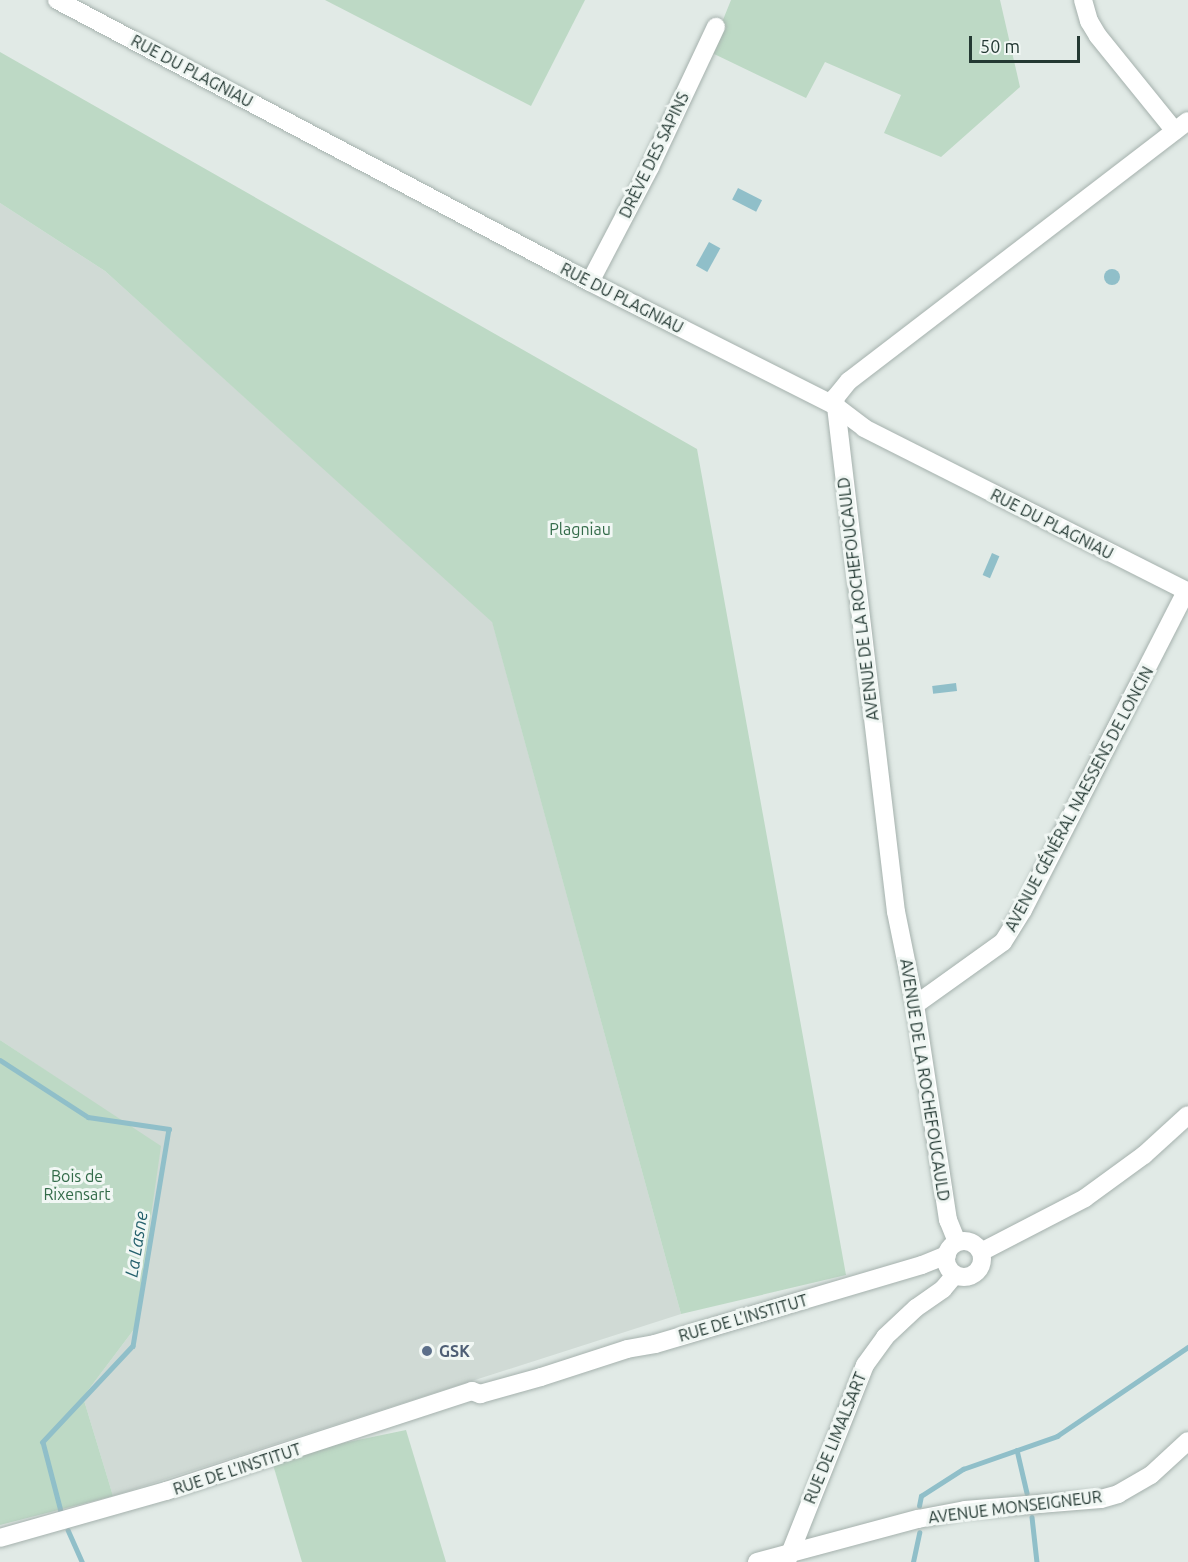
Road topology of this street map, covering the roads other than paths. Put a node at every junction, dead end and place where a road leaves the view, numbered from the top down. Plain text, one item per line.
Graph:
1 (57, 0) edge
2 (1083, 0) edge
3 (716, 27) dead end
4 (1181, 126) edge
5 (590, 282) junction
6 (834, 405) junction
7 (1187, 592) edge
8 (915, 1005) junction
9 (1188, 1115) edge
10 (952, 1248) junction
11 (981, 1252) junction
12 (954, 1276) junction
13 (1188, 1441) edge
14 (0, 1538) edge
15 (788, 1558) edge
16 (757, 1562) edge

1 - 5 street, RUE DU PLAGNIAU
2 - 4 street
3 - 5 street, DRÈVE DES SAPINS
4 - 6 street
5 - 6 street, RUE DU PLAGNIAU
6 - 7 street, RUE DU PLAGNIAU
6 - 8 street, AVENUE DE LA ROCHEFOUCAULD
7 - 8 street, AVENUE GÉNÉRAL NAESSENS DE LONCIN
8 - 10 street, AVENUE DE LA ROCHEFOUCAULD
9 - 11 street
10 - 11 street
10 - 12 street
10 - 14 street, RUE DE L'INSTITUT
11 - 12 street
12 - 15 street, RUE DE LIMALSART
13 - 15 street, AVENUE MONSEIGNEUR
15 - 16 street, AVENUE MONSEIGNEUR

